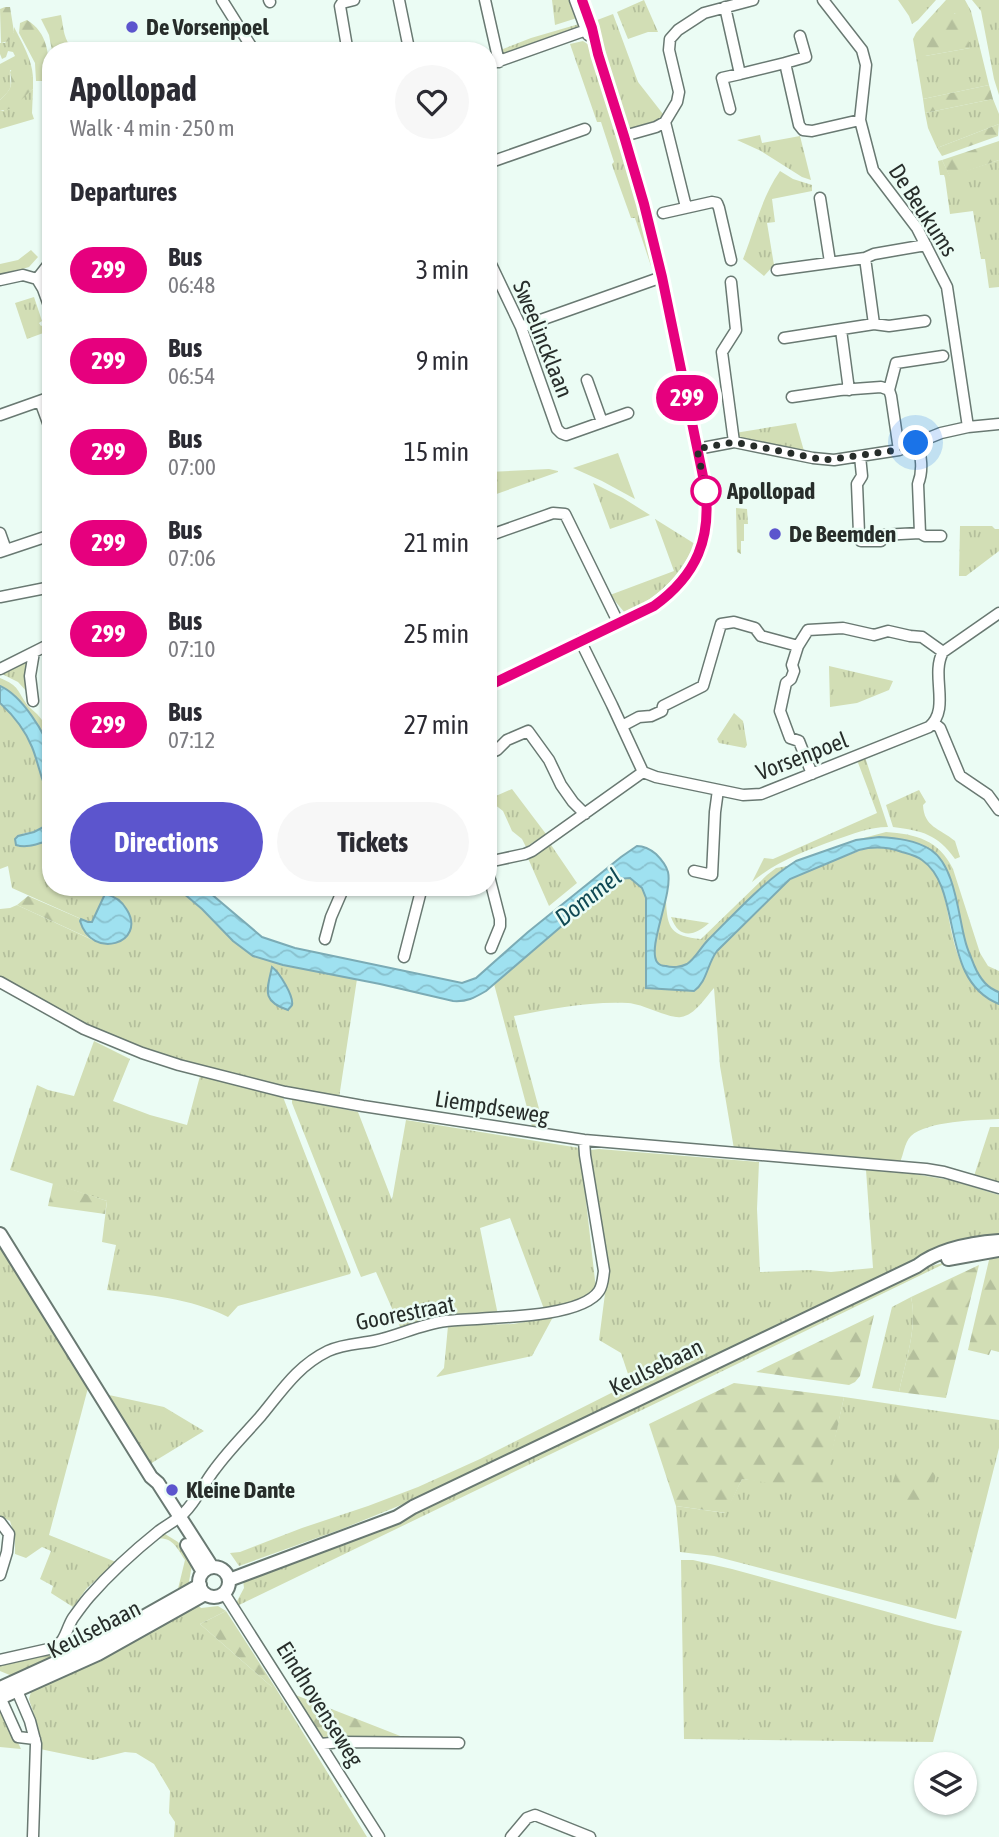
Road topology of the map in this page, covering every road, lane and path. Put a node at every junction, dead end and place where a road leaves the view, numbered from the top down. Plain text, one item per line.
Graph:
1 (222, 0) edge
2 (354, 0) edge
3 (398, 0) edge
4 (485, 0) edge
5 (575, 0) edge
6 (582, 0) edge
7 (753, 0) edge
8 (823, 0) edge
9 (725, 7) junction
10 (589, 30) junction
11 (800, 36) dead end
12 (248, 42) edge
13 (346, 42) edge
14 (408, 42) edge
15 (490, 42) edge
16 (497, 63) edge
17 (785, 64) junction
18 (740, 74) junction
19 (730, 110) dead end
20 (860, 120) junction
21 (665, 122) junction
22 (586, 129) dead end
23 (624, 136) junction
24 (497, 160) edge
25 (820, 198) dead end
26 (686, 207) junction
27 (663, 213) dead end
28 (926, 245) junction
29 (865, 258) junction
30 (731, 260) dead end
31 (830, 262) junction
32 (42, 269) edge
33 (777, 270) dead end
34 (33, 277) junction
35 (497, 277) edge
36 (662, 277) junction
37 (0, 280) edge
38 (731, 282) dead end
39 (42, 288) edge
40 (925, 321) dead end
41 (874, 324) junction
42 (521, 327) junction
43 (841, 330) junction
44 (784, 338) dead end
45 (943, 356) dead end
46 (587, 380) dead end
47 (849, 390) junction
48 (889, 390) junction
49 (792, 397) dead end
50 (40, 401) joint
51 (42, 406) edge
52 (628, 413) dead end
53 (0, 415) edge
54 (602, 422) junction
55 (999, 424) edge
56 (968, 427) junction
57 (734, 442) junction
58 (916, 443) junction
59 (697, 449) junction
60 (898, 450) junction
61 (860, 456) junction
62 (0, 533) edge
63 (497, 533) edge
64 (920, 533) junction
65 (941, 536) dead end
66 (42, 538) edge
67 (3, 551) edge
68 (42, 589) edge
69 (0, 597) edge
70 (999, 614) edge
71 (618, 622) junction
72 (580, 640) junction
73 (797, 646) junction
74 (42, 649) edge
75 (34, 652) junction
76 (943, 652) junction
77 (0, 669) edge
78 (497, 682) edge
79 (33, 701) dead end
80 (934, 723) junction
81 (622, 726) junction
82 (497, 750) edge
83 (643, 772) junction
84 (812, 774) junction
85 (718, 790) junction
86 (999, 810) edge
87 (585, 814) junction
88 (497, 860) edge
89 (694, 871) dead end
90 (340, 896) edge
91 (420, 896) edge
92 (494, 896) edge
93 (325, 939) dead end
94 (491, 948) dead end
95 (404, 957) dead end
96 (0, 982) edge
97 (584, 1140) junction
98 (999, 1188) edge
99 (0, 1234) edge
100 (999, 1241) edge
101 (999, 1250) edge
102 (917, 1266) junction
103 (176, 1519) junction
104 (0, 1522) edge
105 (207, 1569) junction
106 (0, 1575) edge
107 (228, 1576) junction
108 (202, 1589) junction
109 (224, 1593) junction
110 (0, 1660) edge
111 (15, 1687) junction
112 (0, 1689) edge
113 (0, 1698) edge
114 (35, 1739) junction
115 (459, 1743) dead end
116 (321, 1744) junction
117 (33, 1837) edge
118 (379, 1837) edge
119 (511, 1837) edge
120 (590, 1837) edge

1 - 12 street
2 - 13 street
3 - 14 street
4 - 15 street
5 - 10 street
6 - 10 street
7 - 9 street
8 - 20 street, De Beukums
9 - 18 street
9 - 21 street
10 - 16 street
10 - 23 street
11 - 17 street
17 - 18 street
17 - 20 street
18 - 19 street
20 - 28 street, De Beukums
21 - 23 street
21 - 26 street
22 - 24 street
23 - 36 street
25 - 31 street
26 - 27 street
26 - 30 street
28 - 29 street
28 - 56 street, De Beukums
29 - 31 street
29 - 41 street
31 - 33 street
32 - 34 street
34 - 37 street
34 - 39 street
35 - 42 street, Sweelincklaan
36 - 42 street
36 - 59 street
38 - 57 street
40 - 41 street
41 - 43 street
42 - 54 street, Sweelincklaan
43 - 44 street
43 - 47 street
45 - 48 street
46 - 54 street
47 - 48 street
47 - 49 street
48 - 60 street
50 - 51 street
50 - 53 street
52 - 54 street
55 - 56 street
56 - 58 street
57 - 59 street
57 - 61 street
58 - 60 street
58 - 64 street
59 - 71 street
60 - 61 street
61 - 64 street
62 - 67 street
63 - 71 street
64 - 65 street
66 - 67 street
68 - 69 street
70 - 76 street
71 - 72 street
72 - 78 street
72 - 81 street
73 - 76 street
73 - 81 street
73 - 84 street
74 - 75 street
75 - 77 street
75 - 79 street
76 - 80 street
80 - 84 street, Vorsenpoel
80 - 86 street
81 - 83 street
82 - 87 street
83 - 85 street, Vorsenpoel
83 - 87 street
84 - 85 street, Vorsenpoel
85 - 89 street
87 - 88 street
90 - 93 street
91 - 95 street
92 - 94 street
96 - 97 street, Liempdseweg
97 - 98 street, Liempdseweg
97 - 103 street, Goorestraat
99 - 103 main road
100 - 102 main road, Keulsebaan
101 - 102 main road, Keulsebaan
102 - 107 main road, Keulsebaan
103 - 105 main road
103 - 110 street, Goorestraat
104 - 106 street
105 - 107 main road
105 - 108 main road
107 - 109 main road
108 - 109 main road
108 - 111 main road, Keulsebaan
109 - 116 street, Eindhovenseweg
111 - 112 main road, Keulsebaan
111 - 113 main road, Keulsebaan
111 - 114 street
113 - 114 street
114 - 117 street
115 - 116 street
116 - 118 street, Eindhovenseweg
119 - 120 street

